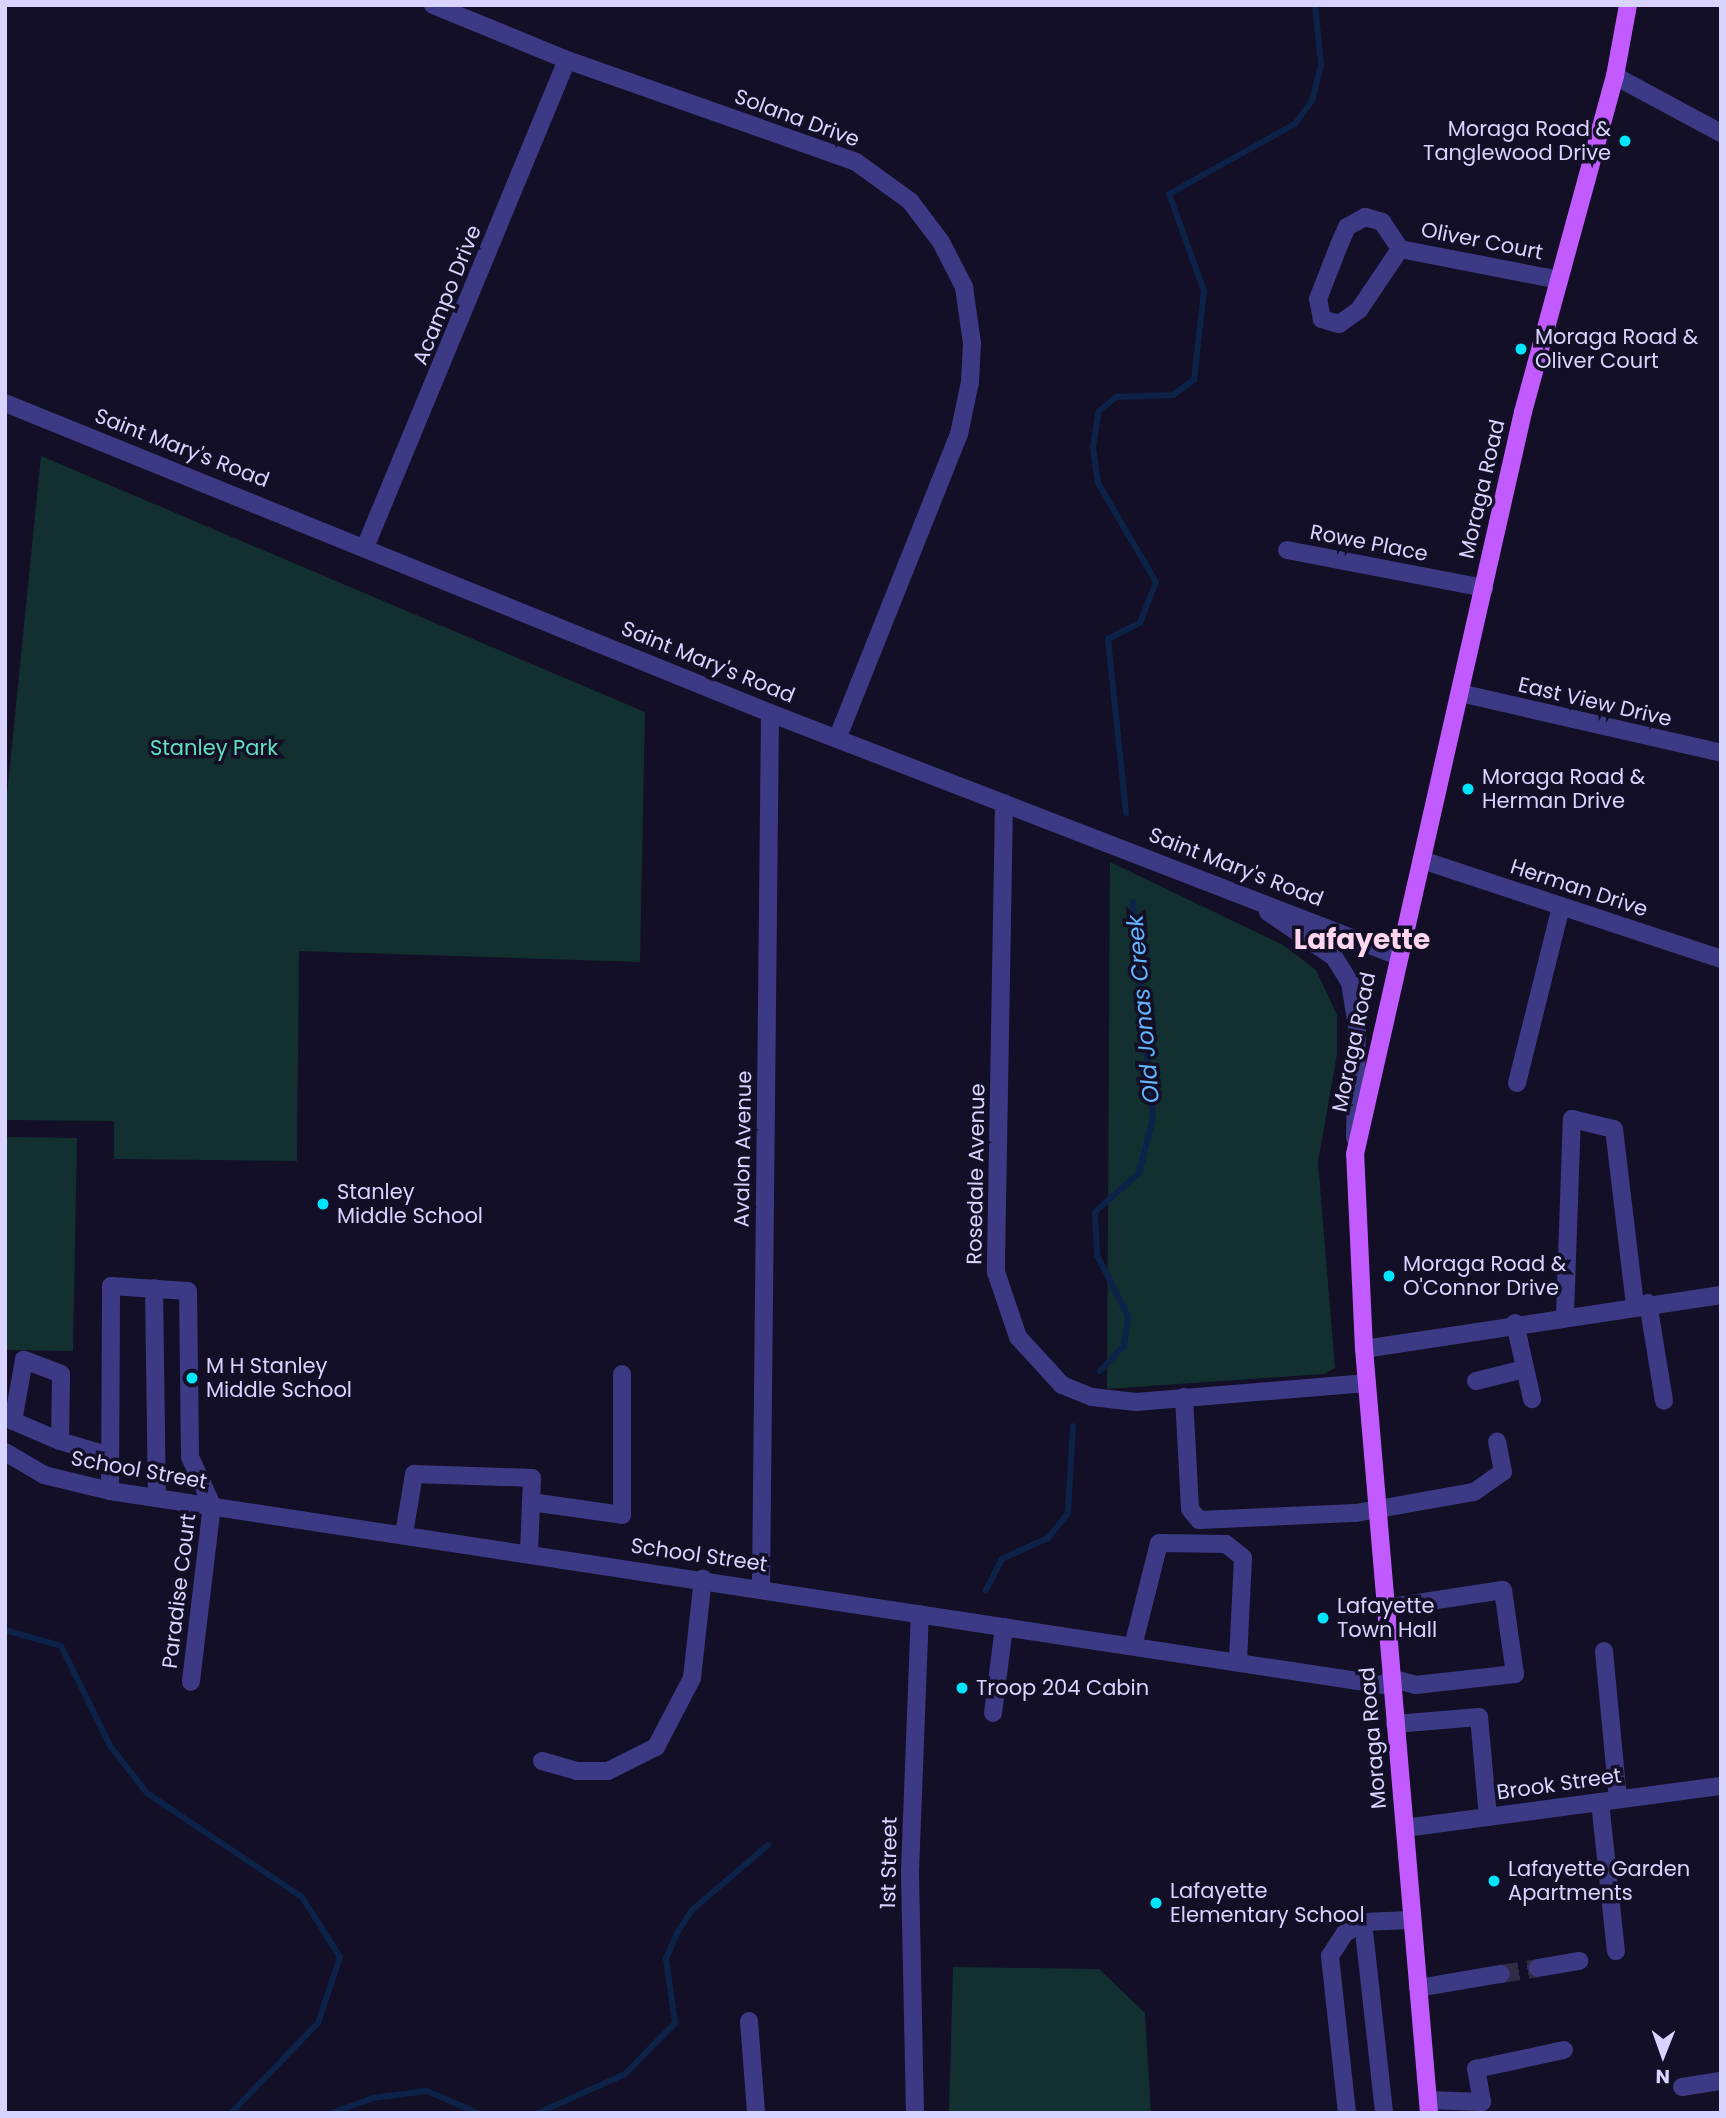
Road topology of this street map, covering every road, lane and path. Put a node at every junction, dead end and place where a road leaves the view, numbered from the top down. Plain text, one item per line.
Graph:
1 (433, 5) edge
2 (1628, 5) edge
3 (567, 60) junction
4 (1615, 76) junction
5 (1721, 133) edge
6 (1400, 248) junction
7 (1555, 279) junction
8 (5, 403) edge
9 (366, 545) junction
10 (1287, 550) dead end
11 (1484, 588) junction
12 (1460, 693) junction
13 (770, 713) junction
14 (837, 740) junction
15 (1721, 752) edge
16 (1004, 803) junction
17 (1422, 860) junction
18 (1233, 889) junction
19 (1561, 906) junction
20 (1396, 955) junction
21 (1721, 959) edge
22 (1517, 1083) dead end
23 (1355, 1154) junction
24 (154, 1288) junction
25 (1721, 1295) edge
26 (1642, 1304) junction
27 (1565, 1315) junction
28 (1515, 1323) junction
29 (1364, 1349) junction
30 (1525, 1369) junction
31 (622, 1374) dead end
32 (1476, 1381) dead end
33 (1367, 1383) junction
34 (1184, 1398) junction
35 (1532, 1399) dead end
36 (1664, 1401) dead end
37 (60, 1441) dead end
38 (1497, 1442) dead end
39 (5, 1452) edge
40 (110, 1456) junction
41 (110, 1491) junction
42 (157, 1498) junction
43 (531, 1502) junction
44 (212, 1505) junction
45 (1377, 1511) junction
46 (404, 1534) junction
47 (529, 1552) junction
48 (703, 1578) junction
49 (761, 1587) junction
50 (1385, 1608) junction
51 (920, 1614) junction
52 (1004, 1627) junction
53 (1133, 1646) junction
54 (1604, 1651) dead end
55 (1238, 1662) junction
56 (191, 1682) dead end
57 (1391, 1682) junction
58 (993, 1713) dead end
59 (1395, 1724) junction
60 (542, 1761) dead end
61 (1721, 1786) edge
62 (1609, 1800) junction
63 (1488, 1817) junction
64 (1405, 1828) junction
65 (1411, 1920) junction
66 (1363, 1922) junction
67 (1616, 1951) dead end
68 (1579, 1961) dead end
69 (1538, 1968) tunnel mouth
70 (1501, 1974) tunnel mouth
71 (1418, 1989) junction
72 (750, 2021) dead end
73 (1564, 2050) dead end
74 (1721, 2081) edge
75 (1682, 2087) dead end
76 (1429, 2106) edge
77 (1484, 2107) edge
78 (756, 2113) edge
79 (915, 2113) edge
80 (1347, 2113) edge
81 (1384, 2113) edge

1 - 3 street, Solana Drive
2 - 4 main road, Moraga Road
3 - 9 street, Acampo Drive
3 - 14 street, Solana Drive
4 - 5 street
4 - 7 main road, Moraga Road
6 - 6 street, Oliver Court
6 - 7 street, Oliver Court
7 - 11 main road, Moraga Road
8 - 9 street, Saint Mary's Road
9 - 13 street, Saint Mary's Road
10 - 11 street, Rowe Place
11 - 12 main road, Moraga Road
12 - 15 street, East View Drive
12 - 17 main road, Moraga Road
13 - 14 street, Saint Mary's Road
13 - 49 street, Avalon Avenue
14 - 16 street, Saint Mary's Road
16 - 18 street, Saint Mary's Road
16 - 34 street, Rosedale Avenue
17 - 19 street, Herman Drive
17 - 20 main road, Moraga Road
18 - 20 street, Saint Mary's Road
18 - 23 street
19 - 21 street, Herman Drive
19 - 22 street
20 - 23 main road, Moraga Road
23 - 29 main road, Moraga Road
24 - 40 street
24 - 42 street
24 - 44 street
25 - 26 street
26 - 27 street
26 - 27 street
26 - 36 street
27 - 28 street
28 - 29 street
28 - 30 street
29 - 33 main road, Moraga Road
30 - 32 street
30 - 35 street
31 - 43 street
33 - 34 street, Rosedale Avenue
33 - 45 main road, Moraga Road
34 - 45 street
37 - 40 street
38 - 45 street
39 - 41 street, School Street
40 - 41 street
41 - 42 street, School Street
42 - 44 street, School Street
43 - 46 street
43 - 47 street
44 - 46 street, School Street
44 - 56 street, Paradise Court
45 - 50 main road, Moraga Road
46 - 47 street, School Street
47 - 48 street, School Street
48 - 49 street, School Street
48 - 60 street
49 - 51 street, School Street
50 - 57 main road, Moraga Road
50 - 57 street, School Street
51 - 52 street, School Street
51 - 79 street, 1st Street
52 - 53 street, School Street
52 - 58 street
53 - 55 street, School Street
53 - 55 street
54 - 62 street
55 - 57 street, School Street
57 - 59 main road, Moraga Road
59 - 63 street
59 - 64 main road, Moraga Road
61 - 62 street, Brook Street
62 - 63 street, Brook Street
62 - 67 street
63 - 64 street, Brook Street
64 - 65 main road, Moraga Road
65 - 66 street
65 - 71 main road, Moraga Road
66 - 80 street
66 - 81 street
68 - 69 street
70 - 71 street
71 - 76 main road, Moraga Road
72 - 78 street
73 - 77 street
74 - 75 street
76 - 77 street

